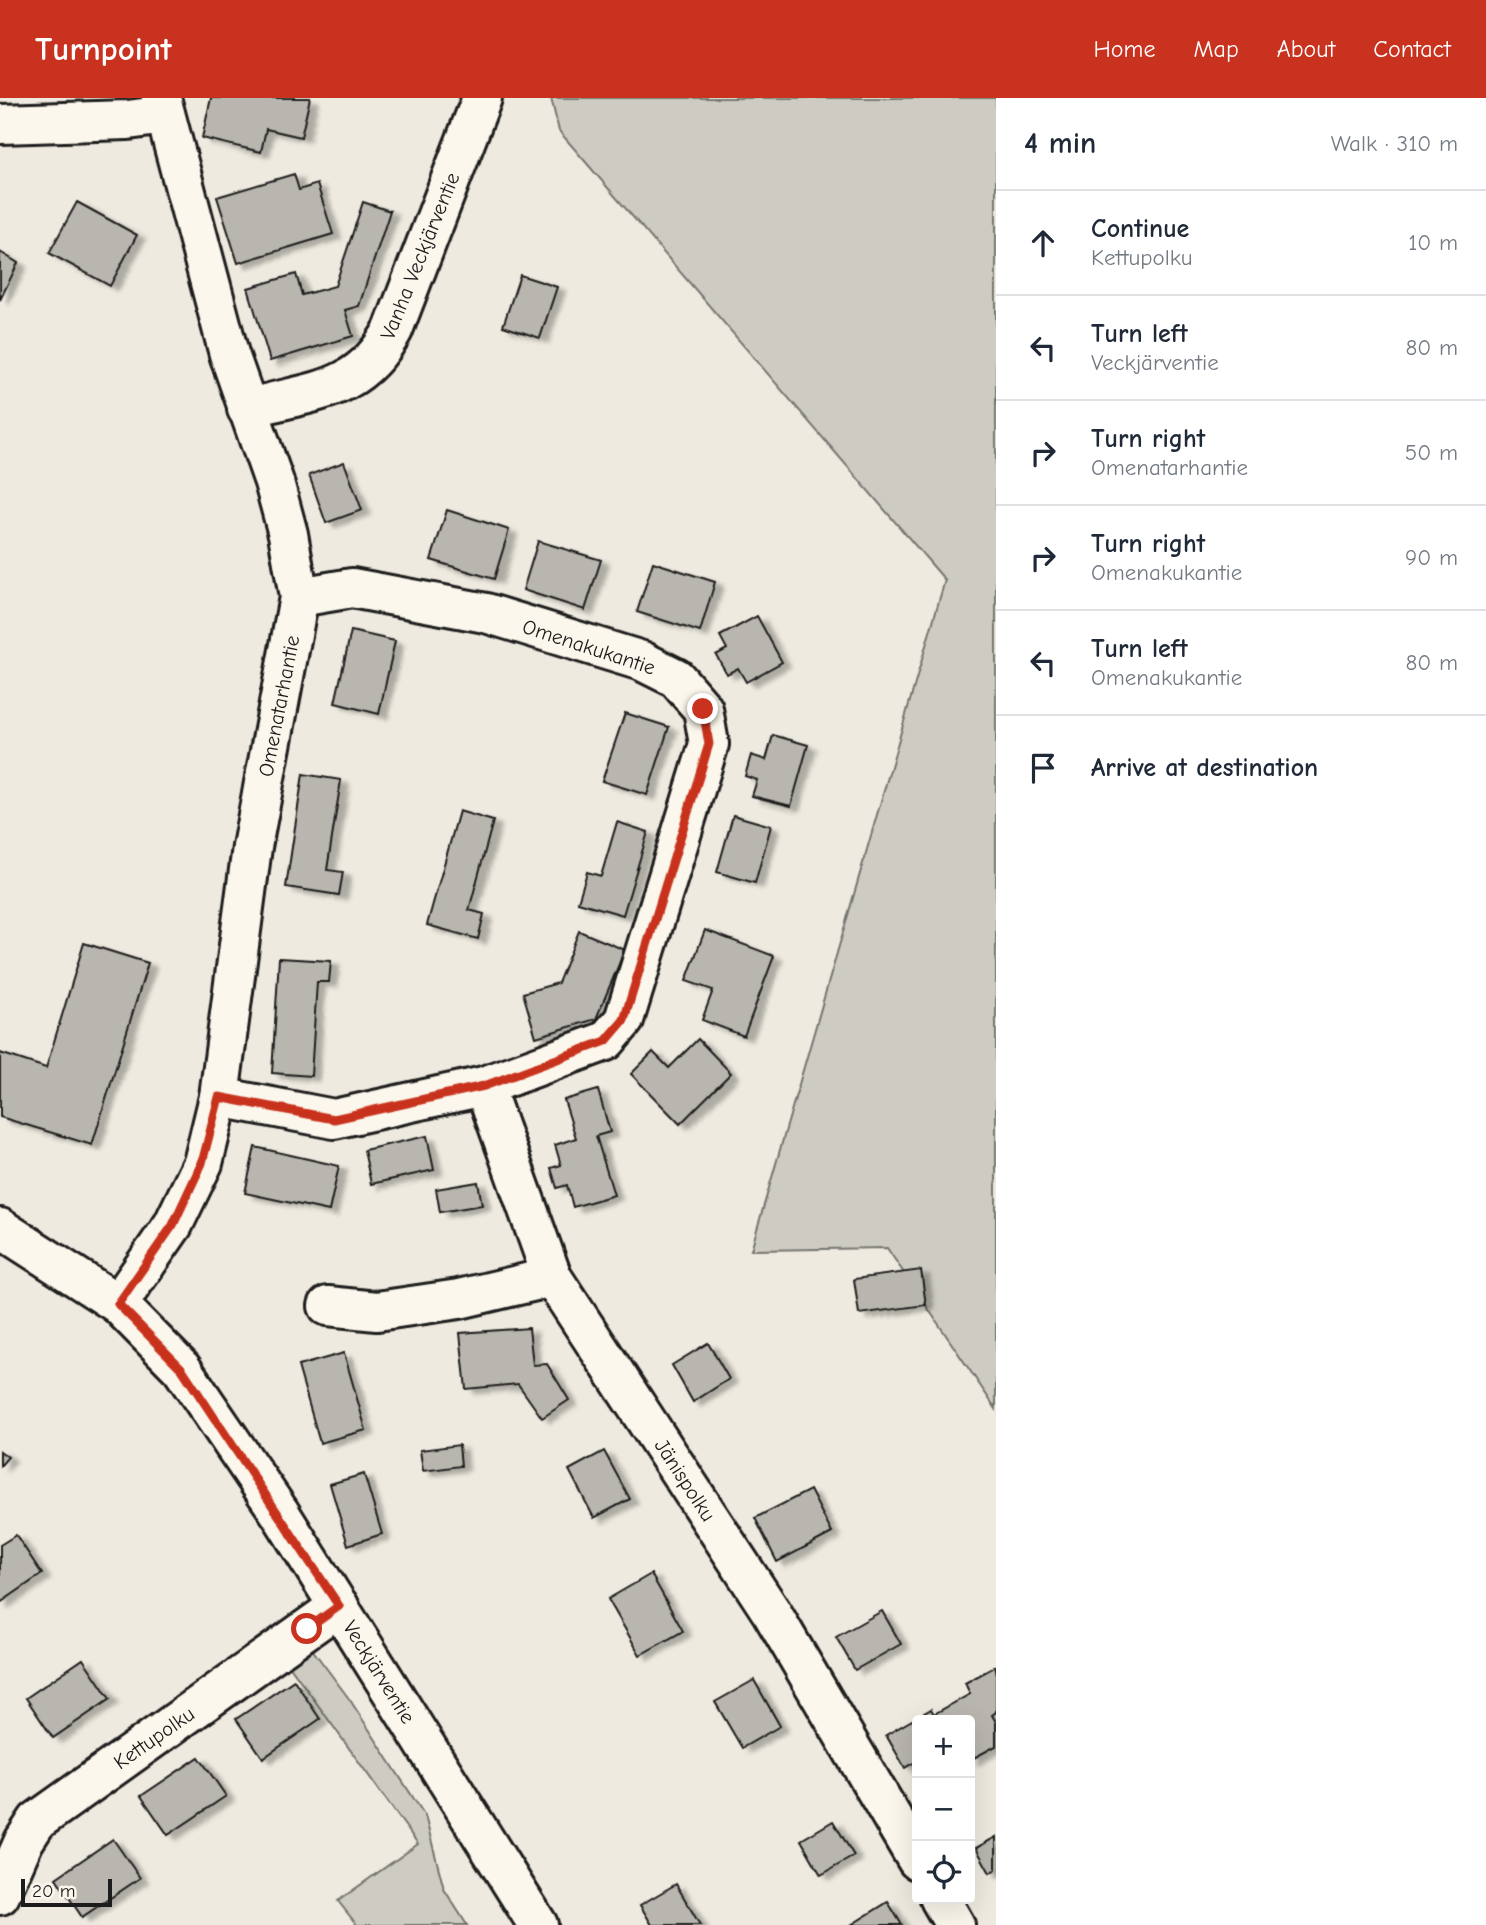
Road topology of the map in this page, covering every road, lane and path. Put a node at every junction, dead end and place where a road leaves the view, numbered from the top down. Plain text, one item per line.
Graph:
1 (482, 98) edge
2 (163, 106) edge
3 (0, 124) edge
4 (247, 409) junction
5 (299, 597) junction
6 (484, 1086) junction
7 (219, 1097) junction
8 (0, 1228) edge
9 (552, 1278) junction
10 (118, 1304) junction
11 (328, 1307) dead end
12 (339, 1606) junction
13 (912, 1851) edge
14 (0, 1895) edge
15 (943, 1904) edge
16 (538, 1925) edge
17 (955, 1925) edge

1 - 4 street, Vanha Veckjärventie
2 - 3 street
2 - 4 street, Omenatarhantie
4 - 5 street, Omenatarhantie
5 - 6 street, Omenakukantie
5 - 7 street, Omenatarhantie
6 - 7 street, Omenakukantie
6 - 9 street, Jänispolku
7 - 10 street, Omenatarhantie
8 - 10 street, Veckjärventie
9 - 11 street
9 - 13 street, Jänispolku
10 - 12 street, Veckjärventie
12 - 14 street, Kettupolku
12 - 16 street, Veckjärventie
15 - 17 street

